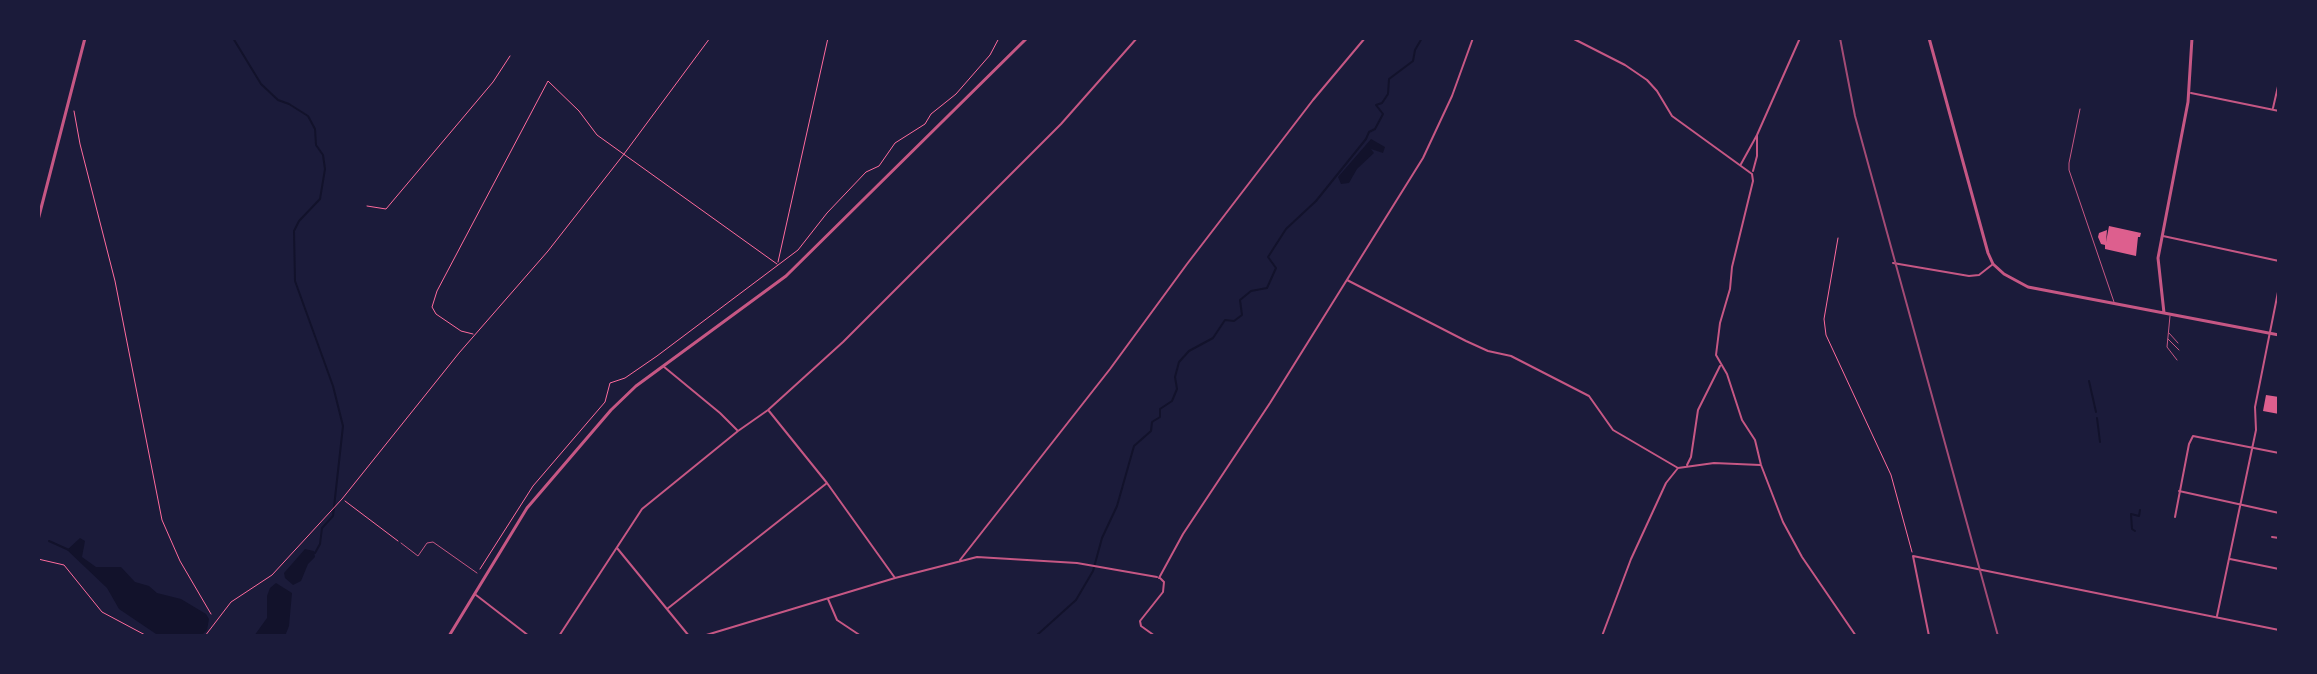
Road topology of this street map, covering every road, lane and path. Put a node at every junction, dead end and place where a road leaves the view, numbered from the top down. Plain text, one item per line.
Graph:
1 (85, 38) edge
2 (710, 38) edge
3 (828, 38) edge
4 (999, 38) edge
5 (1027, 38) edge
6 (1137, 38) edge
7 (1365, 38) edge
8 (1473, 38) edge
9 (1572, 38) edge
10 (1800, 38) edge
11 (1929, 38) edge
12 (2192, 38) edge
13 (510, 56) dead end
14 (2279, 82) edge
15 (2190, 93) junction
16 (68, 106) junction
17 (2080, 109) dead end
18 (2273, 110) junction
19 (2279, 111) edge
20 (1757, 135) junction
21 (624, 154) junction
22 (1741, 165) junction
23 (1752, 174) junction
24 (367, 206) dead end
25 (38, 220) edge
26 (2161, 236) junction
27 (1838, 238) dead end
28 (2279, 261) edge
29 (1893, 263) dead end
30 (777, 264) junction
31 (1993, 264) junction
32 (786, 276) junction
33 (1346, 279) junction
34 (2279, 287) edge
35 (2114, 303) junction
36 (2164, 313) junction
37 (2170, 314) junction
38 (2168, 330) junction
39 (2269, 333) junction
40 (475, 335) junction
41 (2279, 335) edge
42 (2168, 337) junction
43 (2178, 343) dead end
44 (2179, 350) dead end
45 (2177, 360) dead end
46 (1721, 364) junction
47 (663, 366) junction
48 (768, 410) junction
49 (738, 431) junction
50 (2252, 447) junction
51 (2279, 453) edge
52 (1761, 465) junction
53 (1687, 466) junction
54 (1678, 468) junction
55 (827, 483) junction
56 (2179, 491) junction
57 (342, 499) junction
58 (2240, 505) junction
59 (2279, 513) edge
60 (2175, 517) dead end
61 (2272, 537) dead end
62 (2279, 538) edge
63 (401, 543) joint
64 (617, 547) junction
65 (971, 547) junction
66 (1913, 556) junction
67 (977, 557) junction
68 (38, 559) edge
69 (2229, 559) junction
70 (960, 560) junction
71 (2279, 569) edge
72 (477, 573) joint
73 (895, 578) junction
74 (1159, 578) junction
75 (475, 594) junction
76 (828, 598) junction
77 (667, 609) junction
78 (211, 614) dead end
79 (2217, 617) junction
80 (2279, 630) edge
81 (147, 636) edge
82 (205, 636) edge
83 (449, 636) edge
84 (529, 636) edge
85 (559, 636) edge
86 (689, 636) edge
87 (703, 636) edge
88 (861, 636) edge
89 (1155, 636) edge
90 (1602, 636) edge
91 (1856, 636) edge
92 (1929, 636) edge

1 - 16 street
2 - 21 path
3 - 30 path
4 - 30 path
5 - 32 street
6 - 48 street
7 - 65 street
8 - 33 street
9 - 22 street
10 - 20 street
11 - 31 street
12 - 15 street
13 - 24 path
14 - 18 street
15 - 18 street
15 - 26 street
16 - 25 street
16 - 78 path
17 - 35 lane
18 - 19 street
20 - 22 street
20 - 23 street
21 - 30 path
21 - 40 path
21 - 40 path
22 - 23 street
23 - 46 street
26 - 28 street
26 - 36 street
27 - 66 path
29 - 31 street
30 - 32 path
30 - 72 path
31 - 35 street
32 - 47 street
33 - 54 street
33 - 74 street
34 - 39 street
35 - 36 street
36 - 37 street
37 - 38 lane
37 - 39 street
38 - 42 lane
38 - 43 lane
39 - 41 street
39 - 50 street
40 - 57 path
42 - 44 lane
42 - 45 lane
46 - 52 street
46 - 53 street
47 - 49 street
47 - 75 street
48 - 49 street
48 - 55 street
49 - 64 street
50 - 51 street
50 - 56 street
50 - 58 street
52 - 53 street
52 - 91 street
53 - 54 street
54 - 90 street
55 - 73 street
55 - 77 street
56 - 58 street
56 - 60 street
57 - 63 path
57 - 82 path
58 - 59 street
58 - 69 street
61 - 62 street
63 - 72 lane
64 - 77 street
64 - 85 street
65 - 67 street
65 - 70 street
66 - 79 street
66 - 92 street
67 - 70 street
67 - 74 street
68 - 81 path
69 - 71 street
69 - 79 street
70 - 73 street
73 - 76 street
74 - 89 street
75 - 83 street
75 - 84 street
76 - 87 street
76 - 88 street
77 - 86 street
79 - 80 street

